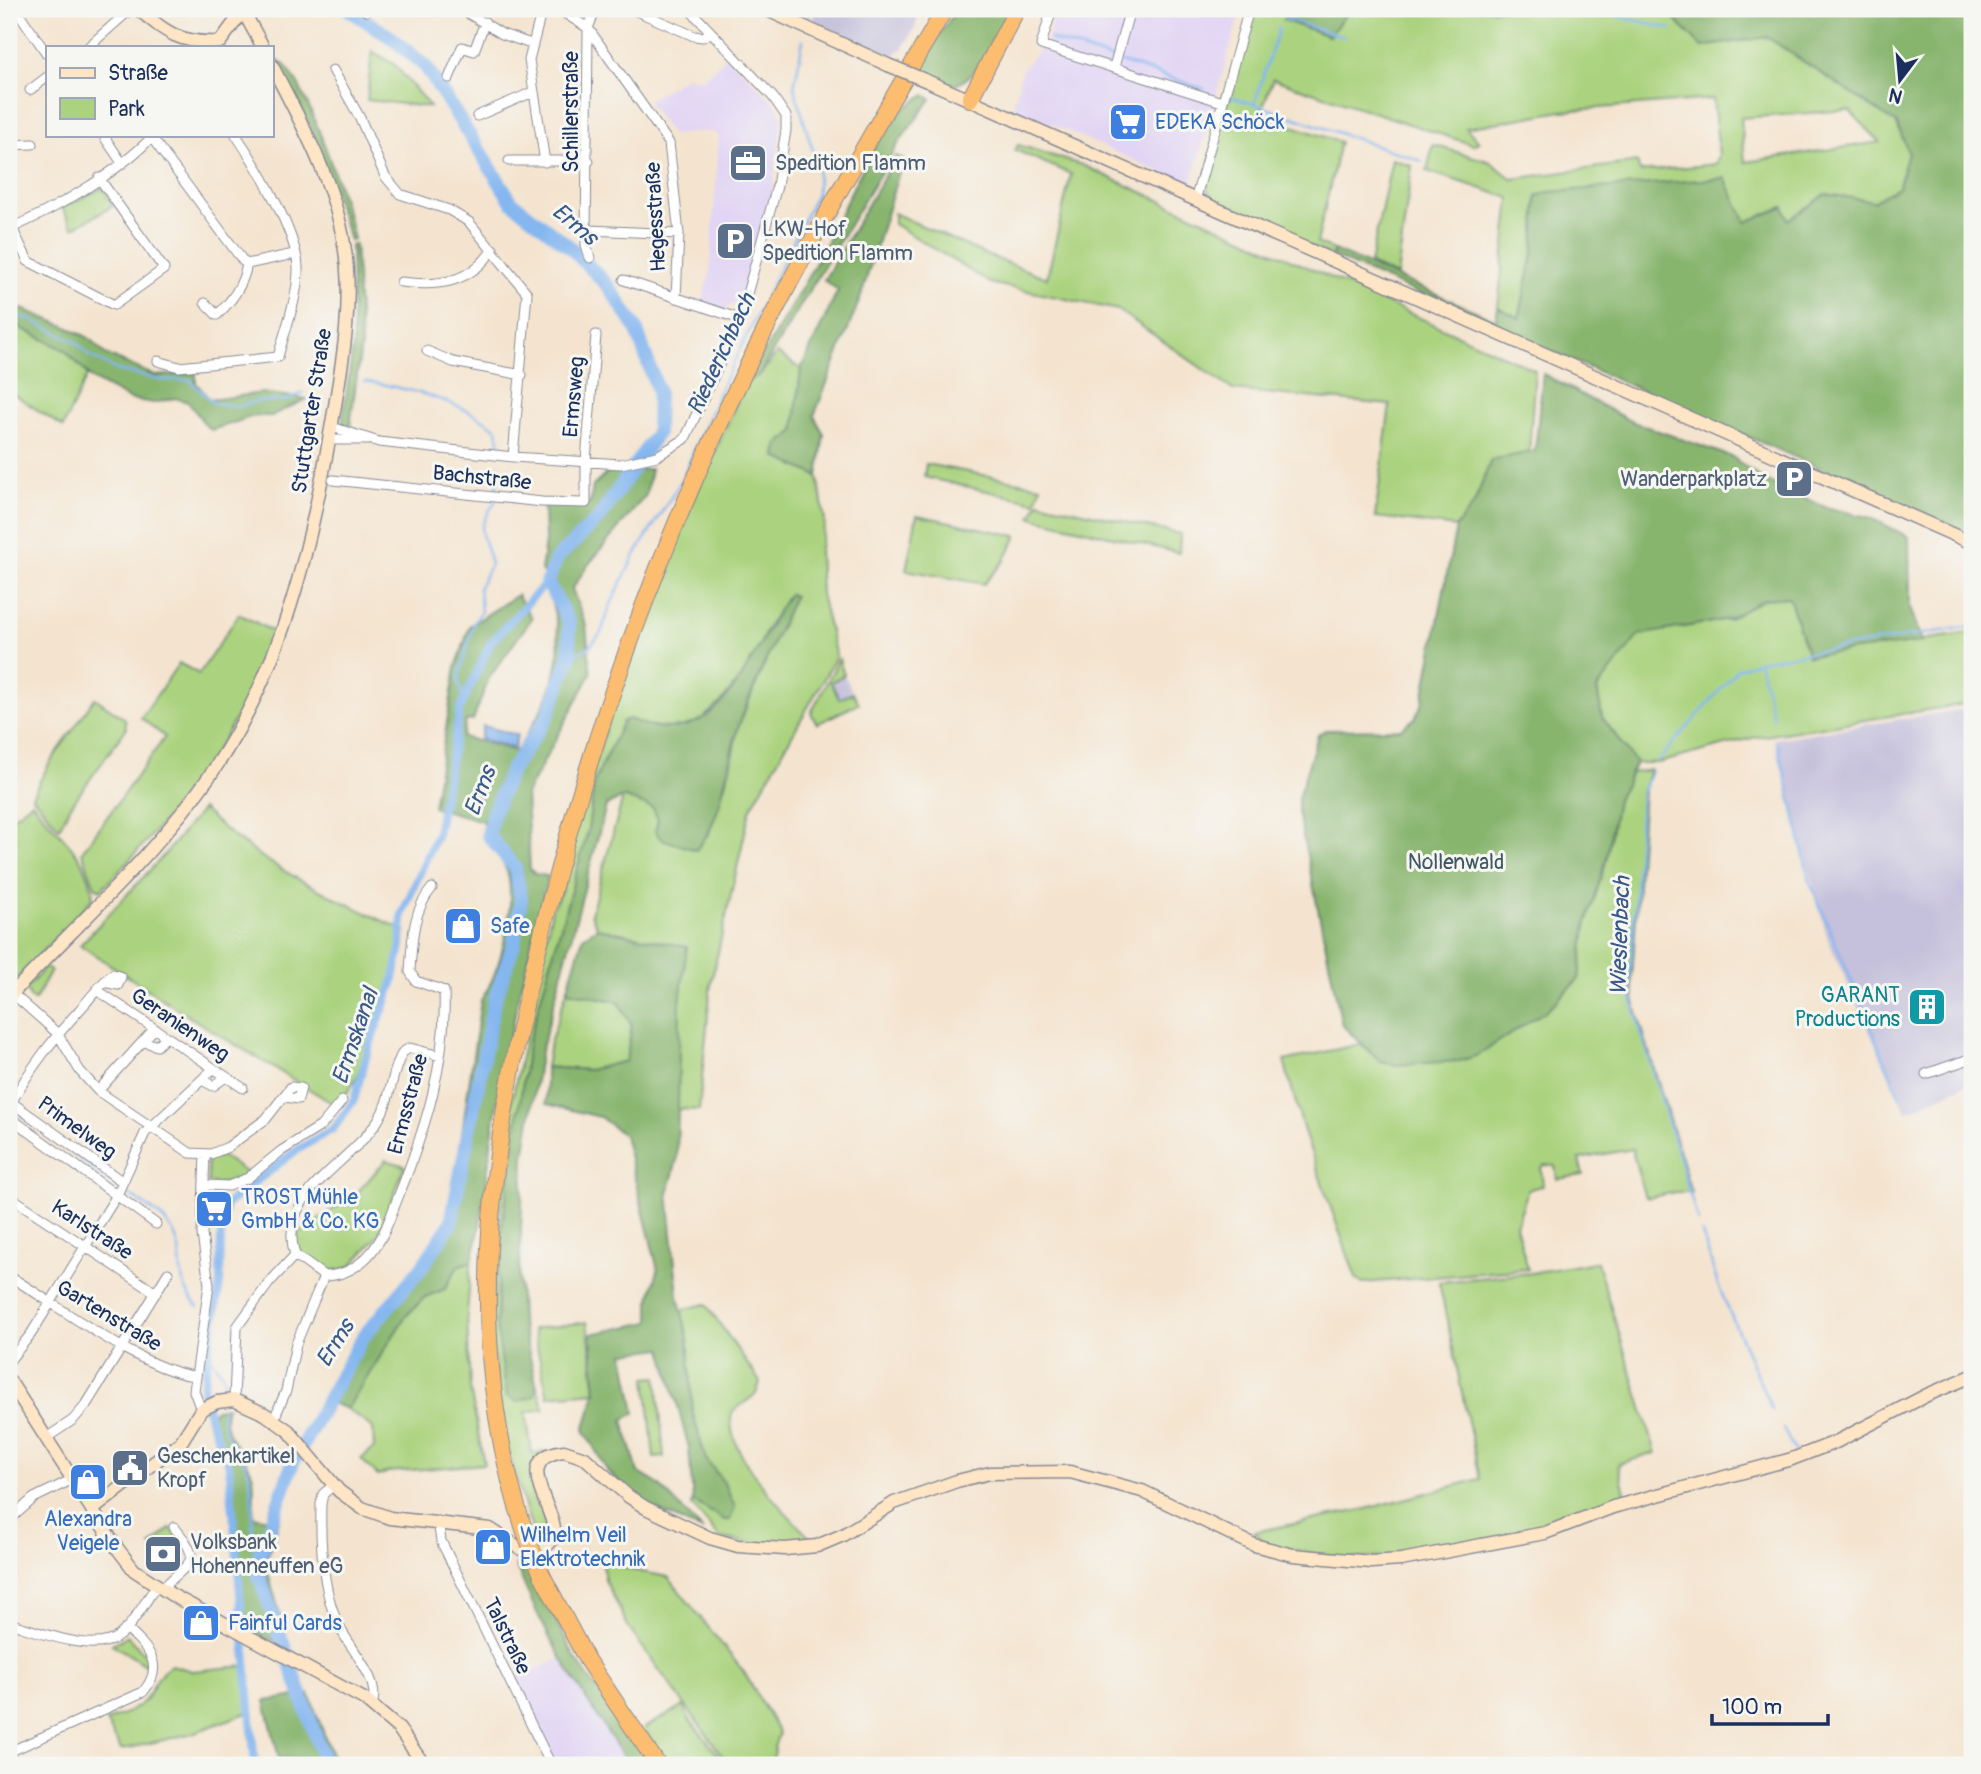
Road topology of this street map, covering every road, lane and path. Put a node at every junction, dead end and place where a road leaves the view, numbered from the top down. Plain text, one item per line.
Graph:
1 (16, 9) edge
2 (131, 9) edge
3 (138, 9) edge
4 (461, 9) edge
5 (542, 9) edge
6 (558, 9) edge
7 (596, 9) edge
8 (632, 9) edge
9 (688, 9) edge
10 (765, 9) edge
11 (1017, 9) edge
12 (1052, 9) edge
13 (1130, 9) edge
14 (1249, 9) edge
15 (243, 10) edge
16 (942, 12) edge
17 (781, 13) edge
18 (485, 22) junction
19 (588, 29) junction
20 (710, 33) junction
21 (531, 44) junction
22 (218, 45) edge
23 (89, 46) edge
24 (262, 46) edge
25 (46, 53) edge
26 (1114, 66) junction
27 (273, 68) edge
28 (333, 70) dead end
29 (46, 78) edge
30 (449, 78) dead end
31 (30, 89) dead end
32 (533, 92) junction
33 (970, 99) junction
34 (1222, 102) junction
35 (477, 116) dead end
36 (104, 136) edge
37 (153, 136) edge
38 (237, 136) edge
39 (33, 144) dead end
40 (9, 145) edge
41 (509, 161) dead end
42 (589, 161) junction
43 (545, 162) junction
44 (122, 163) junction
45 (99, 178) junction
46 (1196, 197) junction
47 (10, 228) edge
48 (589, 230) junction
49 (679, 234) junction
50 (493, 249) junction
51 (294, 254) junction
52 (590, 258) dead end
53 (247, 264) junction
54 (624, 280) dead end
55 (401, 282) dead end
56 (676, 298) junction
57 (205, 303) dead end
58 (740, 319) junction
59 (596, 335) dead end
60 (427, 351) dead end
61 (158, 362) dead end
62 (522, 375) junction
63 (330, 433) junction
64 (369, 440) junction
65 (513, 457) junction
66 (586, 461) junction
67 (333, 480) dead end
68 (1972, 543) edge
69 (432, 888) dead end
70 (104, 982) dead end
71 (97, 990) junction
72 (10, 995) edge
73 (154, 1029) junction
74 (57, 1033) junction
75 (166, 1037) junction
76 (143, 1041) junction
77 (440, 1056) junction
78 (1972, 1058) edge
79 (213, 1069) junction
80 (1926, 1074) dead end
81 (226, 1077) junction
82 (202, 1080) junction
83 (243, 1088) dead end
84 (98, 1091) junction
85 (285, 1097) dead end
86 (342, 1101) dead end
87 (10, 1105) edge
88 (9, 1117) edge
89 (149, 1128) junction
90 (205, 1155) junction
91 (123, 1182) junction
92 (205, 1185) junction
93 (117, 1195) junction
94 (9, 1196) edge
95 (156, 1224) dead end
96 (85, 1247) junction
97 (295, 1255) junction
98 (168, 1273) dead end
99 (9, 1276) edge
100 (324, 1276) junction
101 (156, 1293) junction
102 (51, 1302) junction
103 (122, 1346) junction
104 (9, 1361) edge
105 (195, 1376) junction
106 (1972, 1376) edge
107 (9, 1380) edge
108 (218, 1403) junction
109 (274, 1419) junction
110 (46, 1438) junction
111 (73, 1479) junction
112 (334, 1485) junction
113 (92, 1510) junction
114 (9, 1520) edge
115 (439, 1521) junction
116 (174, 1527) dead end
117 (159, 1587) junction
118 (9, 1623) edge
119 (126, 1628) junction
120 (372, 1704) junction
121 (9, 1752) edge
122 (15, 1765) edge
123 (424, 1765) edge
124 (551, 1765) edge
125 (658, 1765) edge

1 - 25 street
2 - 23 street
3 - 22 street
4 - 18 street
5 - 21 street
6 - 19 street, Hegesstraße
7 - 19 street, Schillerstraße
8 - 20 street
9 - 20 street, Bachstraße
10 - 17 street
11 - 33 highway
12 - 26 street
13 - 26 street
14 - 34 street
15 - 22 street
15 - 24 street
16 - 125 highway, bridge
17 - 33 street, bridge
18 - 21 street
18 - 30 street
19 - 42 street, Schillerstraße
19 - 49 street, Hegesstraße
20 - 58 street, Bachstraße
21 - 32 street
26 - 34 street
27 - 63 street, Stuttgarter Straße
28 - 50 street
29 - 31 street
32 - 35 street
32 - 43 street
33 - 46 street
34 - 46 street
36 - 44 street
37 - 44 street
37 - 53 street
38 - 51 street
39 - 40 street
41 - 43 street
42 - 43 street
42 - 48 street, Schillerstraße
44 - 45 street
45 - 47 street
45 - 47 street
46 - 68 street
48 - 49 street
48 - 52 street, Schillerstraße
49 - 56 street, Hegesstraße
50 - 55 street
50 - 62 street
51 - 53 street
51 - 61 street
53 - 57 street
54 - 56 street
56 - 58 street
58 - 66 street, Bachstraße
59 - 66 street, Ermsweg
60 - 62 street
62 - 65 street
63 - 64 street, Bachstraße
63 - 64 street, Bachstraße
63 - 72 street, Stuttgarter Straße
64 - 65 street, Bachstraße
65 - 66 street, Bachstraße
66 - 67 street, Bachstraße
69 - 77 street, Ermsstraße
70 - 71 street
71 - 73 street, Geranienweg
71 - 74 street
72 - 74 street
73 - 75 street, Geranienweg
73 - 76 street
74 - 84 street
74 - 87 street
75 - 76 street
75 - 79 street, Geranienweg
76 - 84 street
77 - 97 street
77 - 100 street, Ermsstraße
78 - 80 street
79 - 81 street, Geranienweg
79 - 82 street
81 - 82 street
81 - 83 street, Geranienweg
82 - 89 street
84 - 89 street
85 - 90 street
86 - 92 street
87 - 91 street, Primelweg
88 - 93 street
89 - 90 street
89 - 91 street
90 - 92 street
91 - 93 street
92 - 105 street
93 - 95 street
93 - 96 street
94 - 96 street, Karlstraße
96 - 101 street, Karlstraße
96 - 102 street
97 - 100 street
97 - 108 street
98 - 101 street
99 - 102 street, Gartenstraße
100 - 109 street
101 - 103 street
102 - 103 street, Gartenstraße
102 - 104 street
103 - 105 street, Gartenstraße
103 - 110 street
105 - 108 street
106 - 115 street
107 - 110 street
108 - 109 street
108 - 113 street
109 - 112 street
110 - 111 street
111 - 113 street
111 - 114 street
112 - 115 street
112 - 120 street
113 - 117 street
115 - 124 street, Talstraße
116 - 117 street
117 - 119 street
117 - 120 street
118 - 119 street
119 - 121 street
120 - 123 street
121 - 122 street

